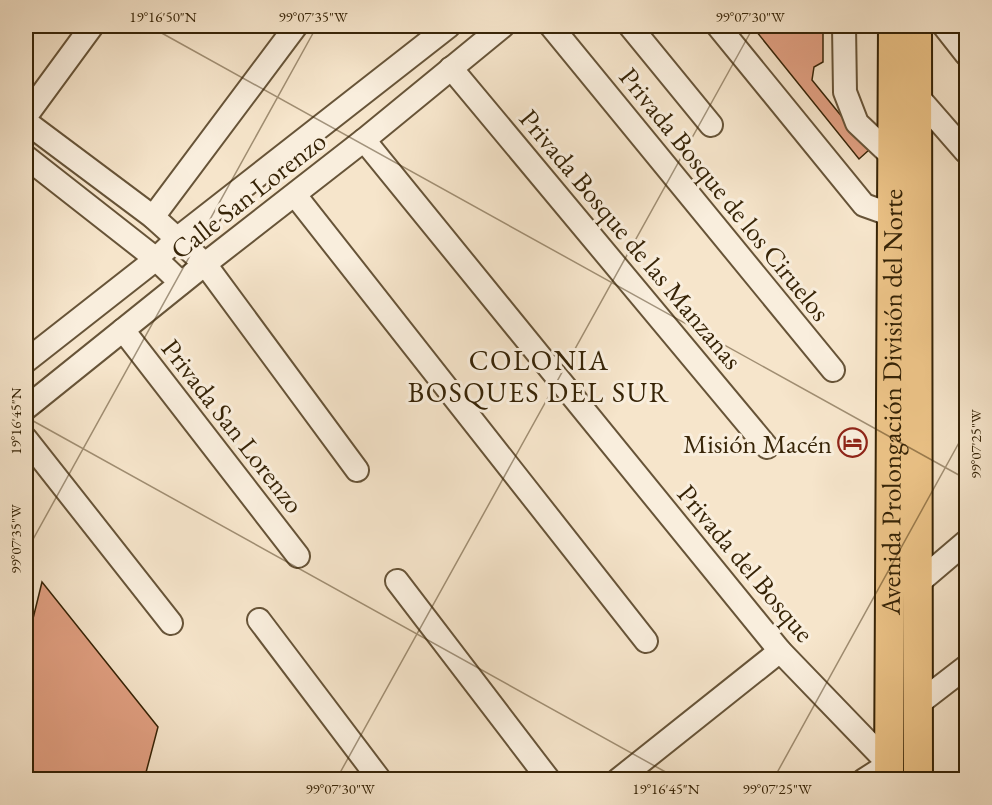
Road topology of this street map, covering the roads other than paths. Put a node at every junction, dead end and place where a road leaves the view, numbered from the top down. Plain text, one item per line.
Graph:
1 (92, 26) edge
2 (296, 26) edge
3 (449, 26) edge
4 (503, 26) edge
5 (551, 26) edge
6 (630, 26) edge
7 (718, 26) edge
8 (844, 26) edge
9 (893, 26) edge
10 (917, 26) edge
11 (944, 26) edge
12 (966, 54) edge
13 (451, 68) junction
14 (918, 98) junction
15 (26, 116) edge
16 (26, 122) edge
17 (711, 125) dead end
18 (364, 140) junction
19 (966, 152) edge
20 (892, 156) junction
21 (26, 158) edge
22 (295, 195) junction
23 (892, 215) junction
24 (153, 217) junction
25 (178, 238) junction
26 (156, 259) junction
27 (204, 264) junction
28 (182, 283) junction
29 (123, 330) junction
30 (26, 361) edge
31 (833, 370) dead end
32 (26, 408) edge
33 (26, 439) edge
34 (767, 447) dead end
35 (357, 470) dead end
36 (966, 542) edge
37 (298, 556) dead end
38 (397, 581) dead end
39 (919, 582) junction
40 (259, 621) dead end
41 (171, 623) dead end
42 (646, 641) dead end
43 (780, 651) junction
44 (966, 667) edge
45 (918, 704) junction
46 (889, 772) edge
47 (381, 780) edge
48 (549, 780) edge
49 (618, 780) edge
50 (864, 780) edge
51 (918, 780) edge

1 - 15 street
2 - 24 street
3 - 25 street, Calle San Lorenzo
4 - 13 street, Calle San Lorenzo
5 - 31 street, Privada Bosque de los Ciruelos
6 - 17 street
7 - 23 street
8 - 20 street
9 - 20 main road, Avenida Prolongación División del Norte
10 - 14 main road, Avenida Prolongación División del Norte
11 - 12 street
13 - 18 street, Calle San Lorenzo
13 - 34 street, Privada Bosque de las Manzanas
14 - 19 street
14 - 39 main road, Avenida Prolongación División del Norte
16 - 24 street
18 - 22 street, Calle San Lorenzo
18 - 43 street, Privada del Bosque
20 - 23 main road, Avenida Prolongación División del Norte
21 - 26 street
22 - 27 street, Calle San Lorenzo
22 - 42 street
23 - 46 main road, Avenida Prolongación División del Norte
24 - 25 street
25 - 26 street, Calle San Lorenzo
25 - 27 street
26 - 28 street
26 - 30 street, Calle San Lorenzo
27 - 28 street, Calle San Lorenzo
27 - 35 street
28 - 29 street, Calle San Lorenzo
29 - 32 street, Calle San Lorenzo
29 - 37 street, Privada San Lorenzo
33 - 41 street
36 - 39 street
38 - 48 street
39 - 45 main road, Avenida Prolongación División del Norte
40 - 47 street
43 - 46 street, Privada del Bosque
43 - 49 street
44 - 45 street
45 - 51 main road, Avenida Prolongación División del Norte
46 - 50 street

